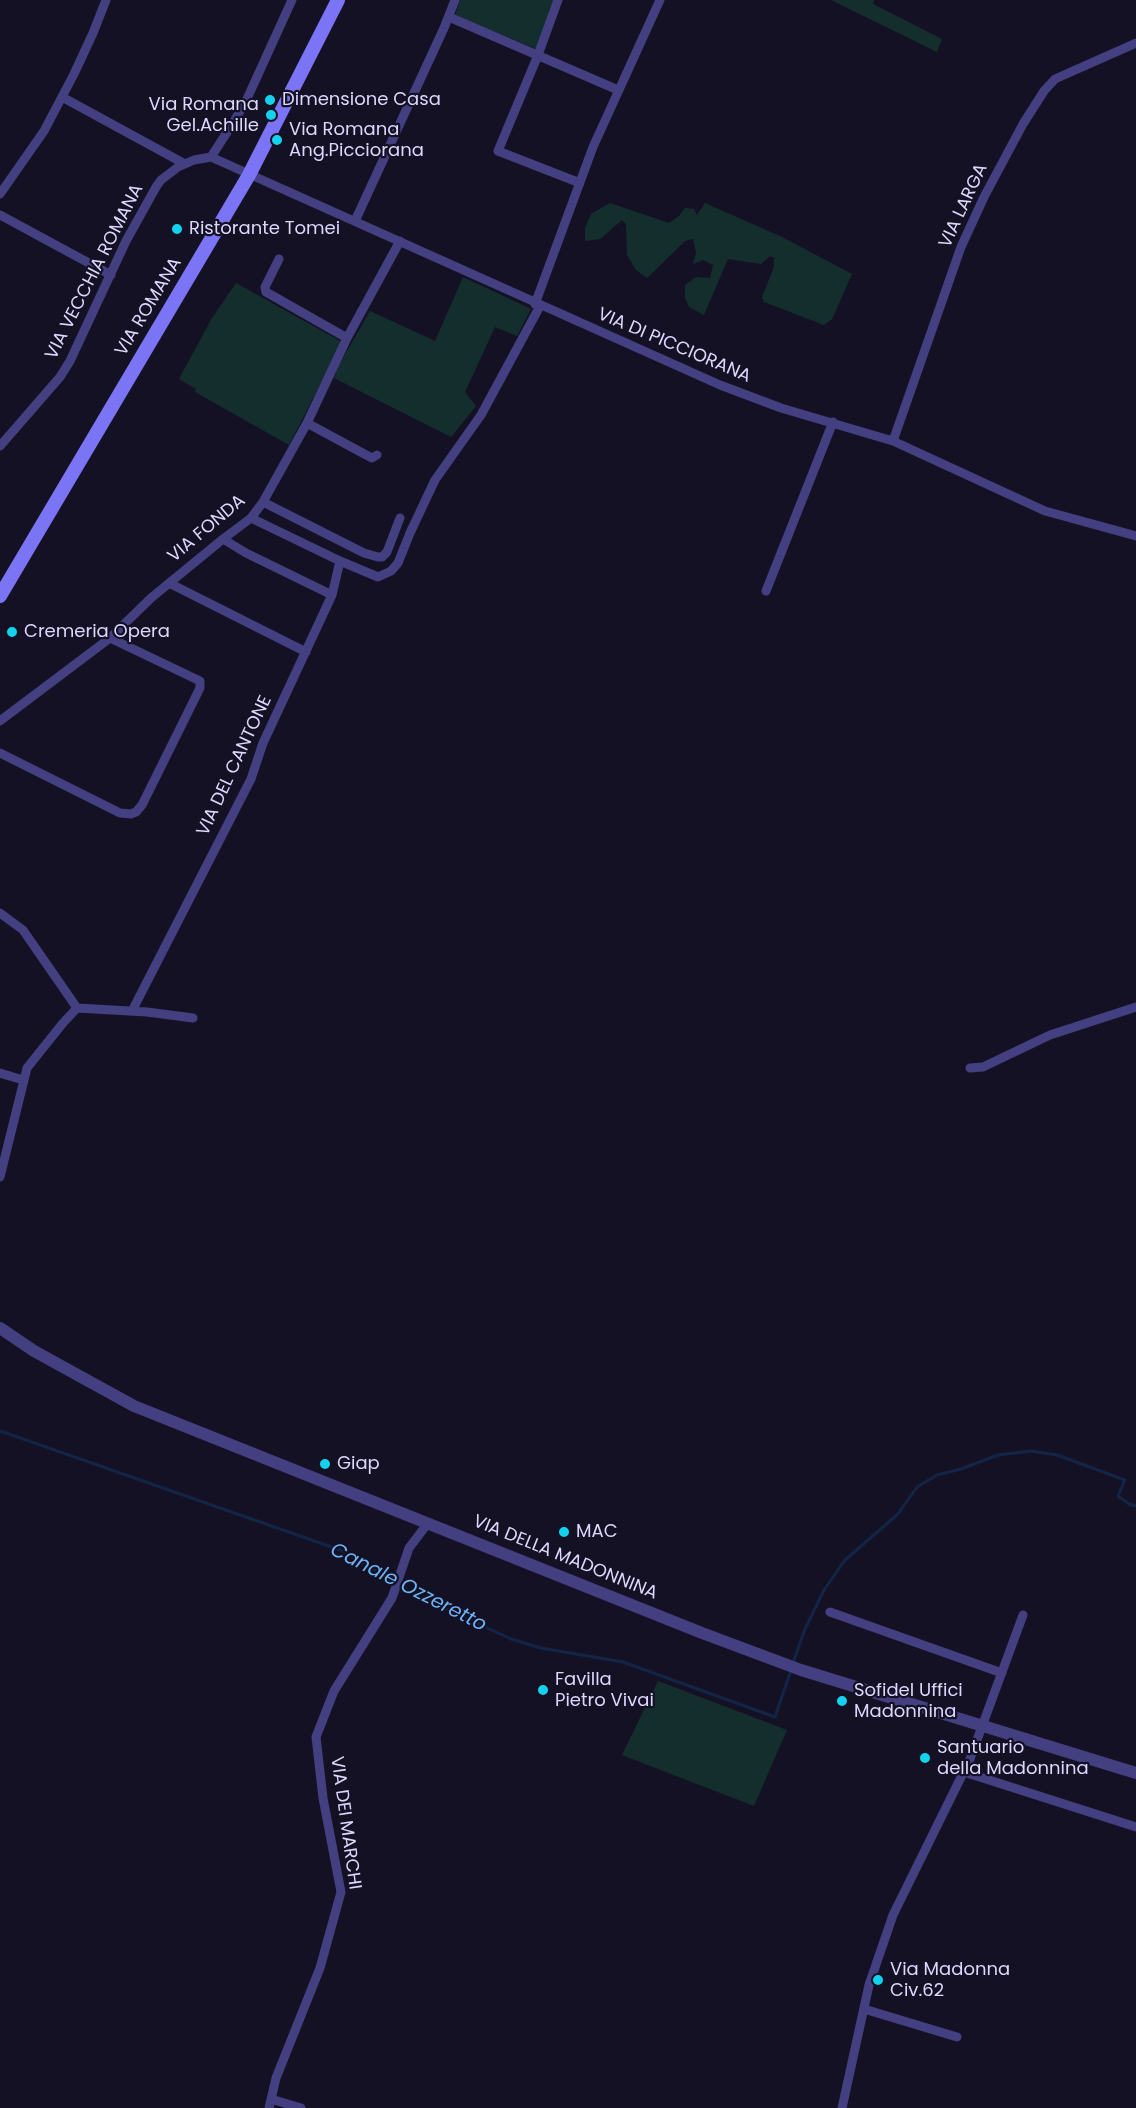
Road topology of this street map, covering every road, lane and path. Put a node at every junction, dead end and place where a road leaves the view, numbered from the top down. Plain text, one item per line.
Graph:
1 (106, 0) edge
2 (292, 0) edge
3 (338, 0) edge
4 (455, 0) edge
5 (558, 0) edge
6 (660, 0) edge
7 (449, 17) junction
8 (1136, 43) edge
9 (538, 55) junction
10 (618, 90) junction
11 (62, 97) junction
12 (211, 157) junction
13 (185, 164) junction
14 (249, 175) junction
15 (580, 183) junction
16 (0, 194) edge
17 (0, 215) edge
18 (354, 221) junction
19 (400, 241) junction
20 (279, 259) dead end
21 (111, 275) junction
22 (537, 305) junction
23 (347, 338) junction
24 (307, 423) junction
25 (833, 423) junction
26 (893, 441) junction
27 (0, 446) edge
28 (376, 455) dead end
29 (263, 502) junction
30 (251, 518) junction
31 (400, 518) dead end
32 (1136, 536) edge
33 (223, 539) junction
34 (340, 561) junction
35 (169, 583) junction
36 (766, 591) dead end
37 (333, 595) junction
38 (0, 596) edge
39 (110, 638) junction
40 (306, 652) junction
41 (0, 721) edge
42 (0, 753) edge
43 (0, 913) edge
44 (1136, 1007) edge
45 (77, 1008) junction
46 (132, 1011) junction
47 (193, 1018) dead end
48 (970, 1068) dead end
49 (0, 1073) edge
50 (23, 1080) junction
51 (0, 1177) edge
52 (0, 1328) edge
53 (428, 1523) junction
54 (830, 1612) dead end
55 (1023, 1615) dead end
56 (1002, 1673) junction
57 (982, 1727) junction
58 (964, 1772) junction
59 (1136, 1773) edge
60 (1136, 1827) edge
61 (864, 2009) junction
62 (957, 2037) dead end
63 (270, 2103) edge
64 (301, 2108) edge
65 (842, 2108) edge

1 - 11 street
2 - 12 street
3 - 14 main road, VIA ROMANA
4 - 7 street
5 - 9 street
6 - 10 street
7 - 9 street
7 - 18 street
8 - 26 street, VIA LARGA
9 - 10 street
9 - 15 street
10 - 15 street
11 - 13 street
11 - 16 street
12 - 13 street, VIA VECCHIA ROMANA
12 - 14 street, VIA DI PICCIORANA
13 - 21 street, VIA VECCHIA ROMANA
14 - 18 street, VIA DI PICCIORANA
14 - 38 main road, VIA ROMANA
15 - 22 street
17 - 21 street
18 - 19 street, VIA DI PICCIORANA
19 - 22 street, VIA DI PICCIORANA
19 - 23 street, VIA FONDA
20 - 23 street
21 - 27 street, VIA VECCHIA ROMANA
22 - 25 street, VIA DI PICCIORANA
22 - 34 street
23 - 24 street, VIA FONDA
24 - 28 street
24 - 29 street, VIA FONDA
25 - 26 street, VIA DI PICCIORANA
25 - 36 street
26 - 32 street, VIA DI PICCIORANA
29 - 30 street, VIA FONDA
29 - 31 street
30 - 33 street, VIA FONDA
30 - 34 street
33 - 35 street, VIA FONDA
33 - 37 street
34 - 37 street, VIA DEL CANTONE
35 - 39 street, VIA FONDA
35 - 40 street
37 - 40 street, VIA DEL CANTONE
39 - 41 street, VIA FONDA
39 - 42 street
40 - 46 street, VIA DEL CANTONE
43 - 45 street
44 - 48 street
45 - 46 street
45 - 50 street
46 - 47 street
49 - 50 street
50 - 51 street
52 - 53 street, VIA DELLA MADONNINA
53 - 57 street, VIA DELLA MADONNINA
53 - 63 street, VIA DEI MARCHI
54 - 56 street
55 - 56 street
56 - 57 street
57 - 58 street
57 - 59 street, VIA DELLA MADONNINA
58 - 60 street
58 - 61 street
61 - 62 street
61 - 65 street
63 - 64 street

